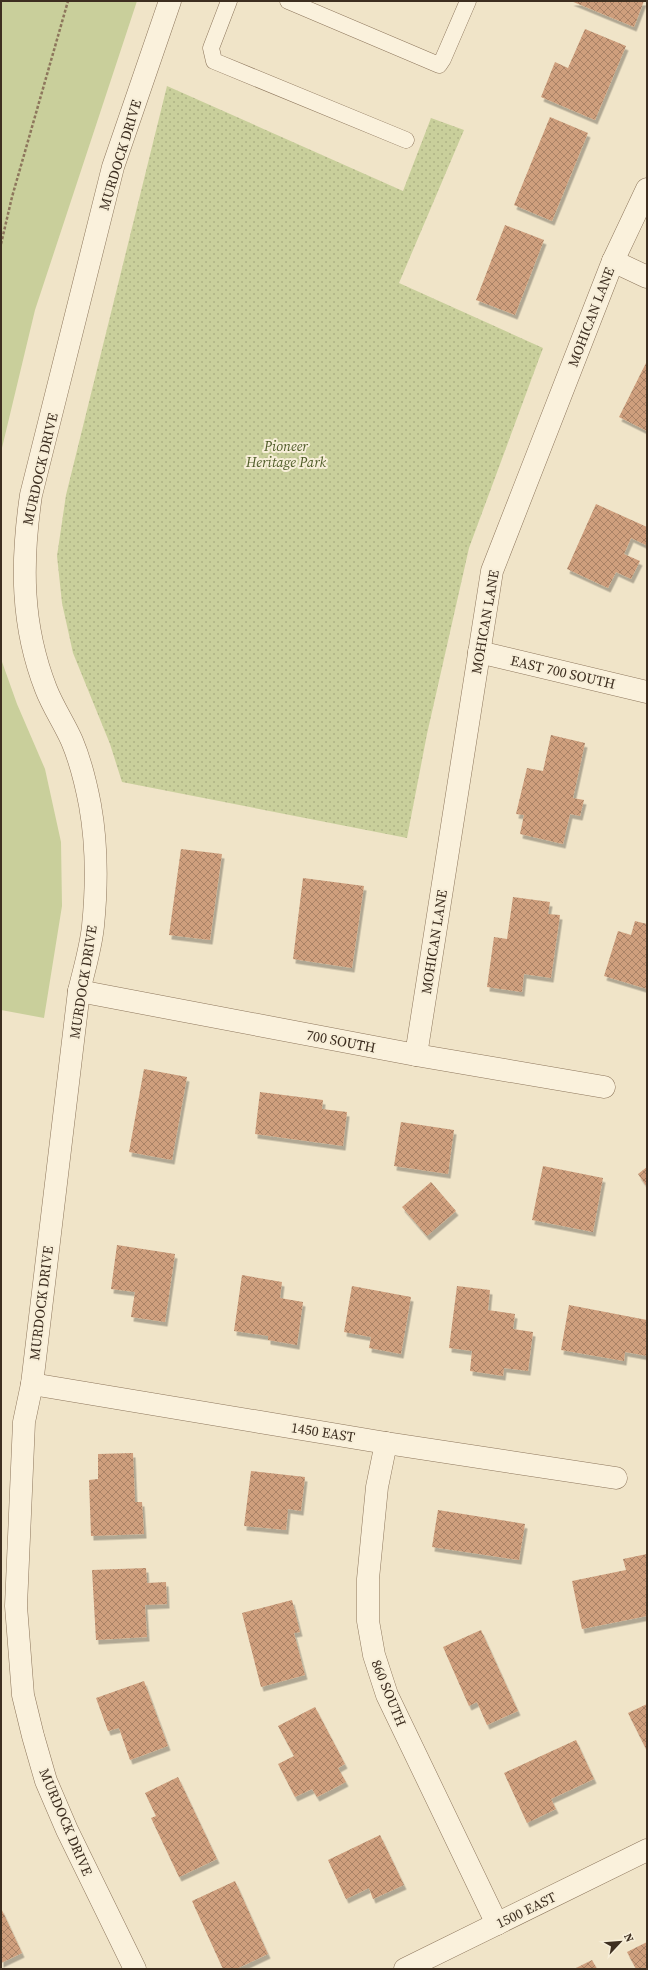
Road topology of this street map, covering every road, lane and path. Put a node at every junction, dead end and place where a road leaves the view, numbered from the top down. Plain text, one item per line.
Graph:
1 (68, 1) edge
2 (170, 1) edge
3 (228, 1) edge
4 (288, 1) edge
5 (468, 1) edge
6 (406, 140) dead end
7 (647, 190) edge
8 (1, 244) edge
9 (613, 262) junction
10 (647, 277) edge
11 (479, 652) junction
12 (647, 692) edge
13 (79, 991) junction
14 (416, 1056) junction
15 (604, 1086) dead end
16 (32, 1384) junction
17 (386, 1443) junction
18 (616, 1478) dead end
19 (647, 1850) edge
20 (497, 1924) junction
21 (135, 1969) edge
22 (405, 1969) edge

1 - 8 path
2 - 13 street, MURDOCK DRIVE
3 - 6 lane
4 - 5 lane
7 - 9 street, MOHICAN LANE
9 - 10 street
9 - 11 street, MOHICAN LANE
11 - 12 street, EAST 700 SOUTH
11 - 14 street, MOHICAN LANE
13 - 14 street, 700 SOUTH
13 - 16 street, MURDOCK DRIVE
14 - 15 street, 700 SOUTH
16 - 17 street, 1450 EAST
16 - 21 street, MURDOCK DRIVE
17 - 18 street, 1450 EAST
17 - 20 street, 860 SOUTH
19 - 20 street, 1500 EAST
20 - 22 street, 1500 EAST

